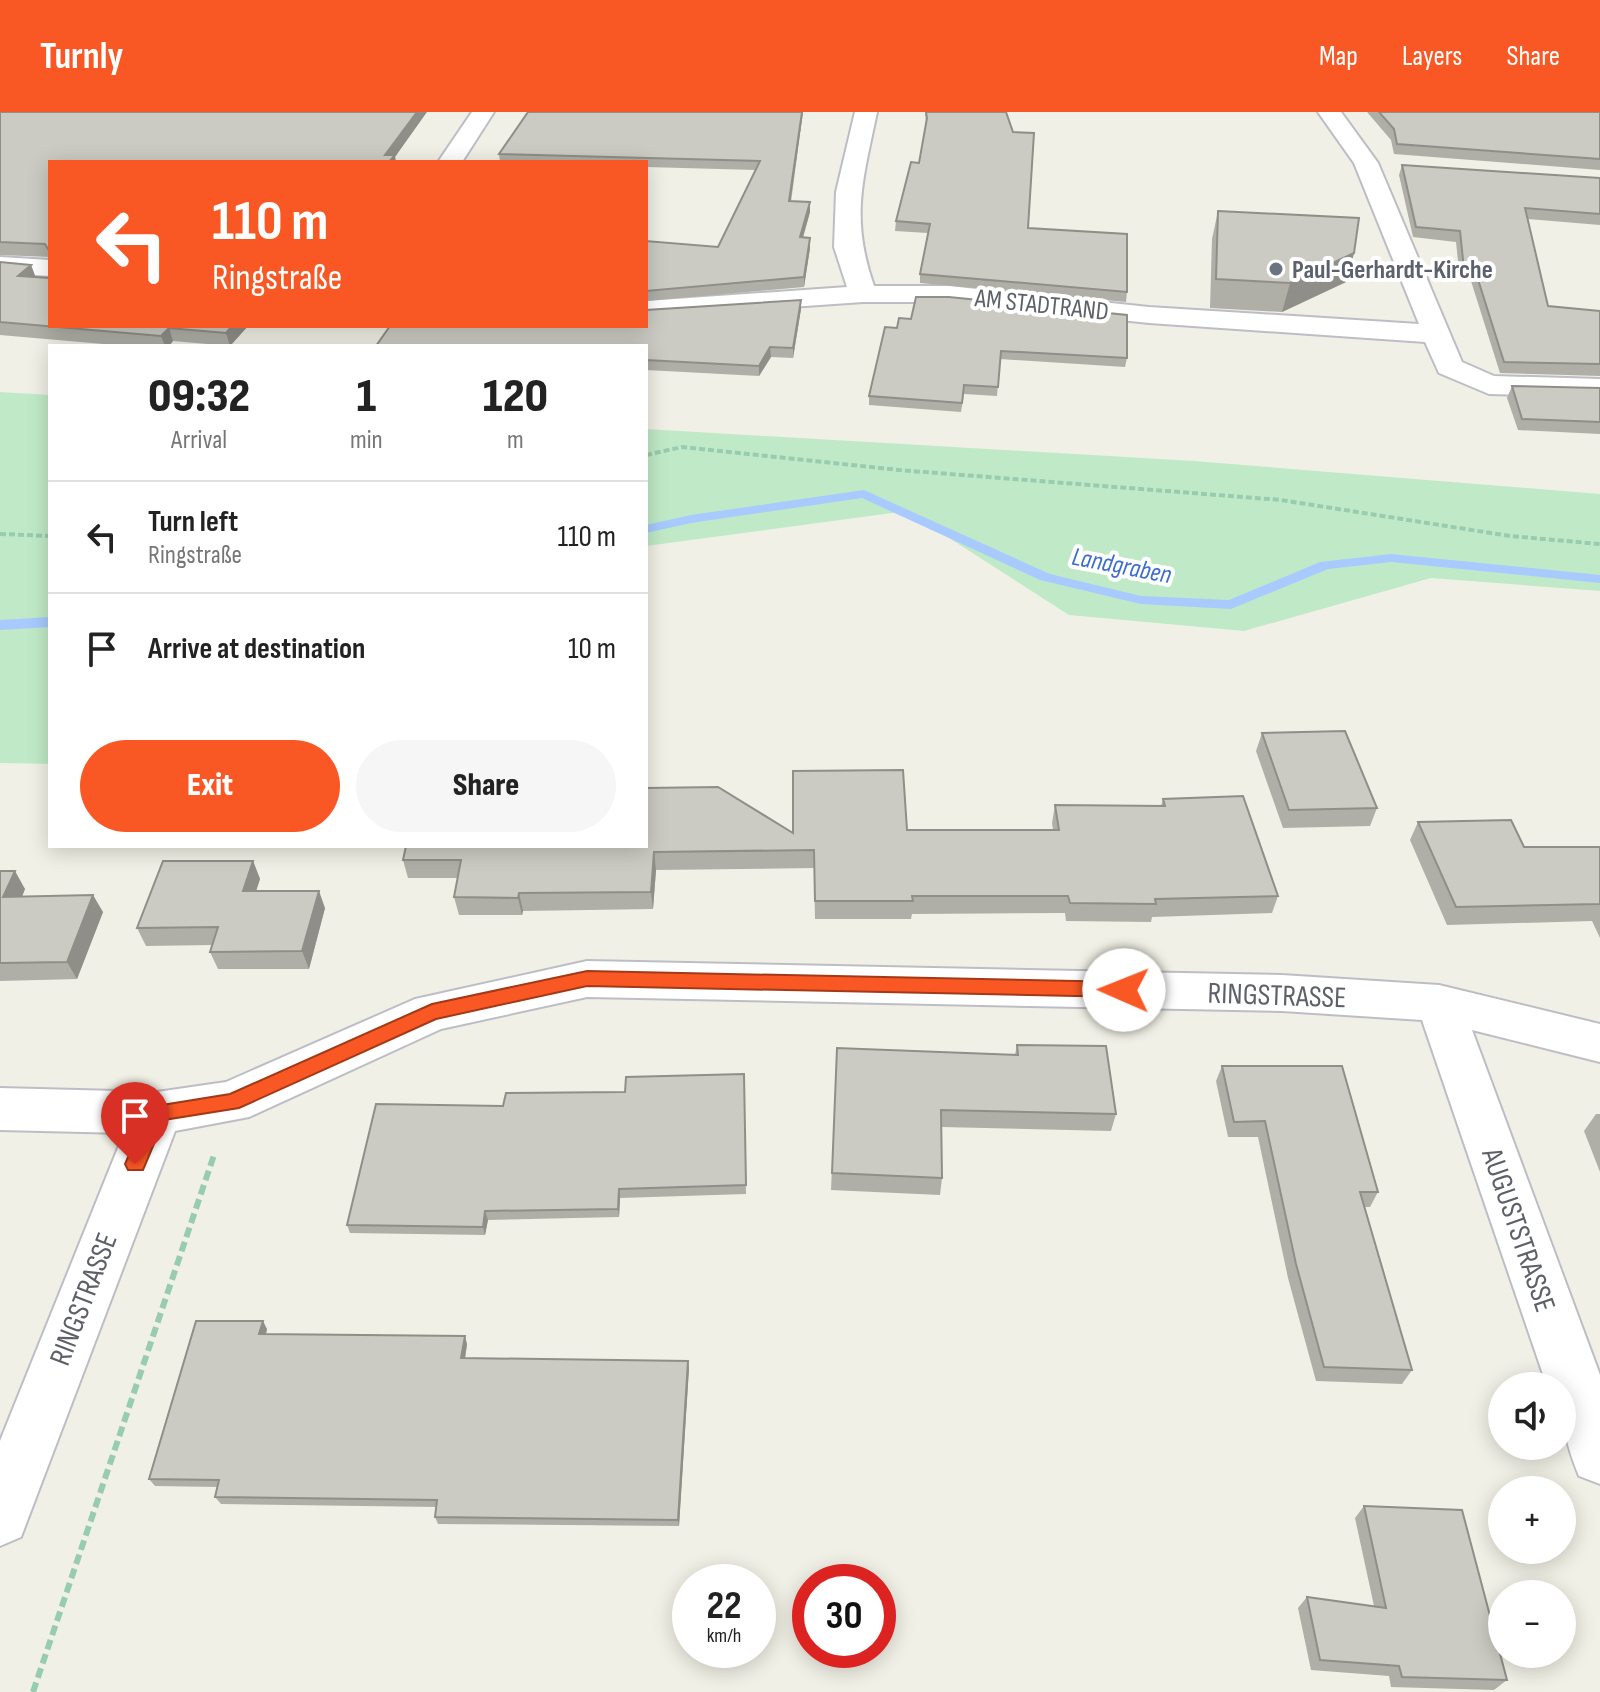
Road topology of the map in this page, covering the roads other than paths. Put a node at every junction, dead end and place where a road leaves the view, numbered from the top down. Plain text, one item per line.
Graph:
1 (483, 112) edge
2 (866, 112) edge
3 (1329, 112) edge
4 (451, 160) edge
5 (1366, 163) junction
6 (1398, 165) edge
7 (0, 265) edge
8 (48, 268) edge
9 (863, 294) junction
10 (648, 309) edge
11 (1438, 334) junction
12 (1600, 388) edge
13 (1439, 1003) junction
14 (1600, 1043) edge
15 (0, 1109) edge
16 (157, 1113) junction
17 (1600, 1455) edge
18 (0, 1516) edge

1 - 4 street
2 - 9 street
3 - 5 street
5 - 6 street
5 - 11 street
7 - 8 street
9 - 10 street, AM STADTRAND
9 - 11 street, AM STADTRAND
11 - 12 street
13 - 14 street, RINGSTRASSE
13 - 16 street, RINGSTRASSE
13 - 17 street, AUGUSTSTRASSE
15 - 16 street
16 - 18 street, RINGSTRASSE

